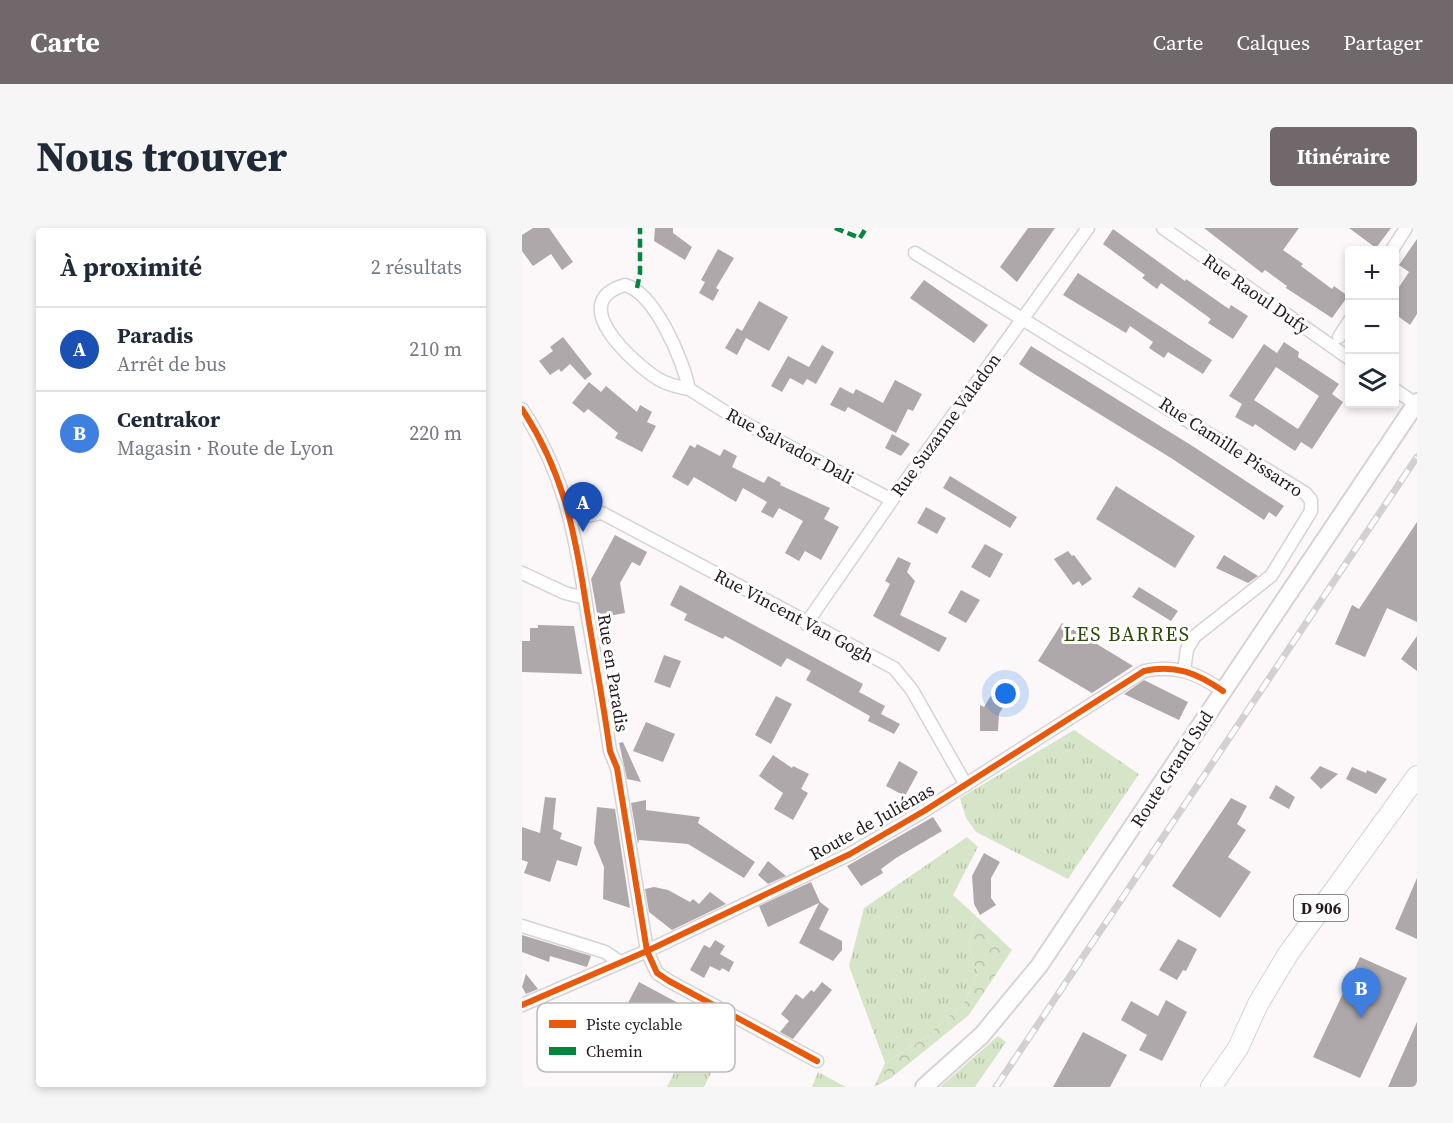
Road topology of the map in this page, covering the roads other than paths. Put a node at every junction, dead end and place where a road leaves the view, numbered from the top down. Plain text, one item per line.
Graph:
1 (1088, 228) edge
2 (1163, 228) edge
3 (1406, 228) edge
4 (1395, 246) edge
5 (915, 254) dead end
6 (1023, 318) junction
7 (1345, 327) edge
8 (1339, 336) dead end
9 (1345, 355) edge
10 (689, 389) junction
11 (1399, 392) edge
12 (1417, 403) edge
13 (522, 409) edge
14 (892, 500) junction
15 (571, 519) junction
16 (522, 573) edge
17 (585, 598) junction
18 (806, 624) junction
19 (1184, 671) junction
20 (1223, 691) junction
21 (1417, 776) edge
22 (966, 785) junction
23 (522, 926) edge
24 (647, 951) junction
25 (620, 962) junction
26 (710, 1003) edge
27 (522, 1005) edge
28 (735, 1017) edge
29 (1238, 1048) junction
30 (817, 1061) dead end
31 (924, 1087) edge
32 (1211, 1087) edge
33 (1227, 1087) edge

1 - 6 street, Rue Suzanne Valadon
2 - 9 street, Rue Raoul Dufy
3 - 4 street
5 - 6 street
6 - 14 street, Rue Suzanne Valadon
6 - 19 street, Rue Camille Pissarro
7 - 8 street
10 - 10 street, Rue Salvador Dali
10 - 14 street, Rue Salvador Dali
11 - 12 street
12 - 20 main road, Route Grand Sud
13 - 15 street, Rue en Paradis
14 - 18 street, Rue Suzanne Valadon
15 - 17 street, Rue en Paradis
15 - 18 street, Rue Vincent Van Gogh
16 - 17 street
17 - 24 street, Rue en Paradis
18 - 22 street, Rue Vincent Van Gogh
19 - 20 street, Route de Juliénas
19 - 22 street, Route de Juliénas
20 - 31 main road, Route Grand Sud
21 - 29 main road, D 906
22 - 24 street, Route de Juliénas
23 - 25 street
24 - 25 street, Route de Juliénas
24 - 26 street
25 - 27 street, Route de Juliénas
28 - 30 street
29 - 32 main road, D 906
29 - 33 main road, D 906

